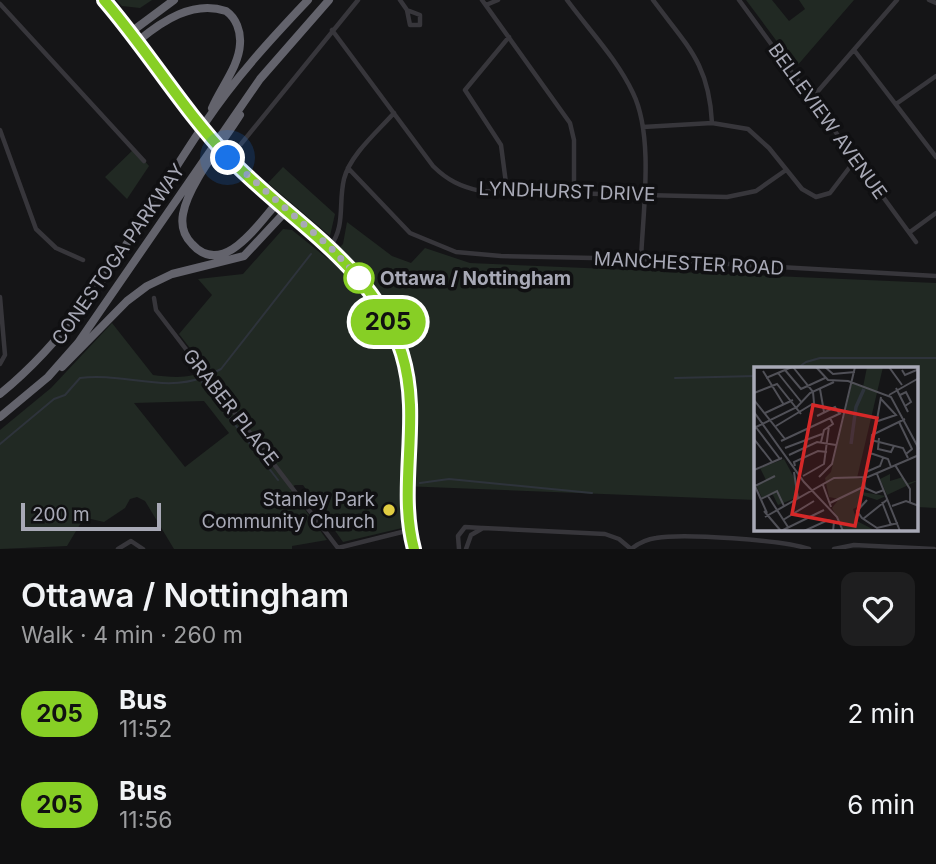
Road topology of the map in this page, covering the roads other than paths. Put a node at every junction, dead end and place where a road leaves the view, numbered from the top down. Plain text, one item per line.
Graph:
1 (104, 0) edge
2 (174, 0) edge
3 (308, 0) edge
4 (329, 0) edge
5 (358, 0) edge
6 (400, 0) edge
7 (498, 0) edge
8 (568, 0) edge
9 (653, 0) edge
10 (738, 0) edge
11 (897, 0) edge
12 (929, 0) edge
13 (484, 3) edge
14 (936, 3) edge
15 (0, 4) edge
16 (407, 10) dead end
17 (332, 30) junction
18 (131, 32) junction
19 (509, 37) junction
20 (138, 41) junction
21 (854, 50) junction
22 (936, 76) edge
23 (260, 79) junction
24 (812, 98) junction
25 (896, 104) junction
26 (394, 113) junction
27 (207, 120) junction
28 (712, 124) junction
29 (643, 127) junction
30 (0, 130) edge
31 (241, 144) dead end
32 (935, 155) edge
33 (857, 159) junction
34 (144, 162) dead end
35 (348, 168) junction
36 (786, 170) junction
37 (507, 191) junction
38 (573, 192) junction
39 (643, 193) junction
40 (277, 203) junction
41 (286, 211) junction
42 (936, 213) edge
43 (910, 232) junction
44 (916, 242) dead end
45 (330, 247) junction
46 (641, 259) junction
47 (83, 260) dead end
48 (936, 276) edge
49 (0, 297) edge
50 (155, 298) dead end
51 (2, 363) edge
52 (48, 377) junction
53 (0, 394) edge
54 (0, 417) edge
55 (483, 528) junction
56 (410, 530) junction
57 (898, 548) edge
58 (118, 549) edge
59 (143, 549) edge
60 (338, 549) edge
61 (414, 549) edge
62 (459, 549) edge
63 (466, 549) edge
64 (631, 549) edge
65 (808, 549) edge
66 (834, 549) edge
67 (934, 549) edge

1 - 18 main road
2 - 18 highway
3 - 27 highway, CONESTOGA PARKWAY
4 - 23 highway, CONESTOGA PARKWAY
5 - 17 street
6 - 16 street
7 - 13 street
8 - 29 street
9 - 28 street
10 - 24 street, BELLEVIEW AVENUE
11 - 21 street
12 - 14 street
13 - 19 street
15 - 34 street
17 - 26 street, LYNDHURST DRIVE
17 - 31 street
18 - 20 main road
19 - 37 street
19 - 38 street
20 - 27 highway
20 - 40 main road, bridge
21 - 24 street
21 - 25 street
22 - 25 street
23 - 40 highway
23 - 52 highway, CONESTOGA PARKWAY
24 - 33 street, BELLEVIEW AVENUE
25 - 32 street
26 - 35 street
26 - 37 street, LYNDHURST DRIVE
27 - 53 highway, CONESTOGA PARKWAY
28 - 29 street
28 - 36 street
29 - 39 street
30 - 47 street
33 - 36 street
33 - 43 street, BELLEVIEW AVENUE
35 - 45 street
35 - 46 street, MANCHESTER ROAD
36 - 39 street, LYNDHURST DRIVE
37 - 38 street, LYNDHURST DRIVE
38 - 39 street, LYNDHURST DRIVE
39 - 46 street
40 - 41 main road
41 - 45 main road
41 - 52 highway
42 - 43 street
43 - 44 street, BELLEVIEW AVENUE
45 - 56 main road
46 - 48 street, MANCHESTER ROAD
49 - 51 street
50 - 60 street, GRABER PLACE
52 - 54 highway, CONESTOGA PARKWAY
55 - 62 street
55 - 63 street
55 - 64 street
56 - 60 street
56 - 61 main road
57 - 66 street
57 - 67 street
58 - 59 street
64 - 65 street

